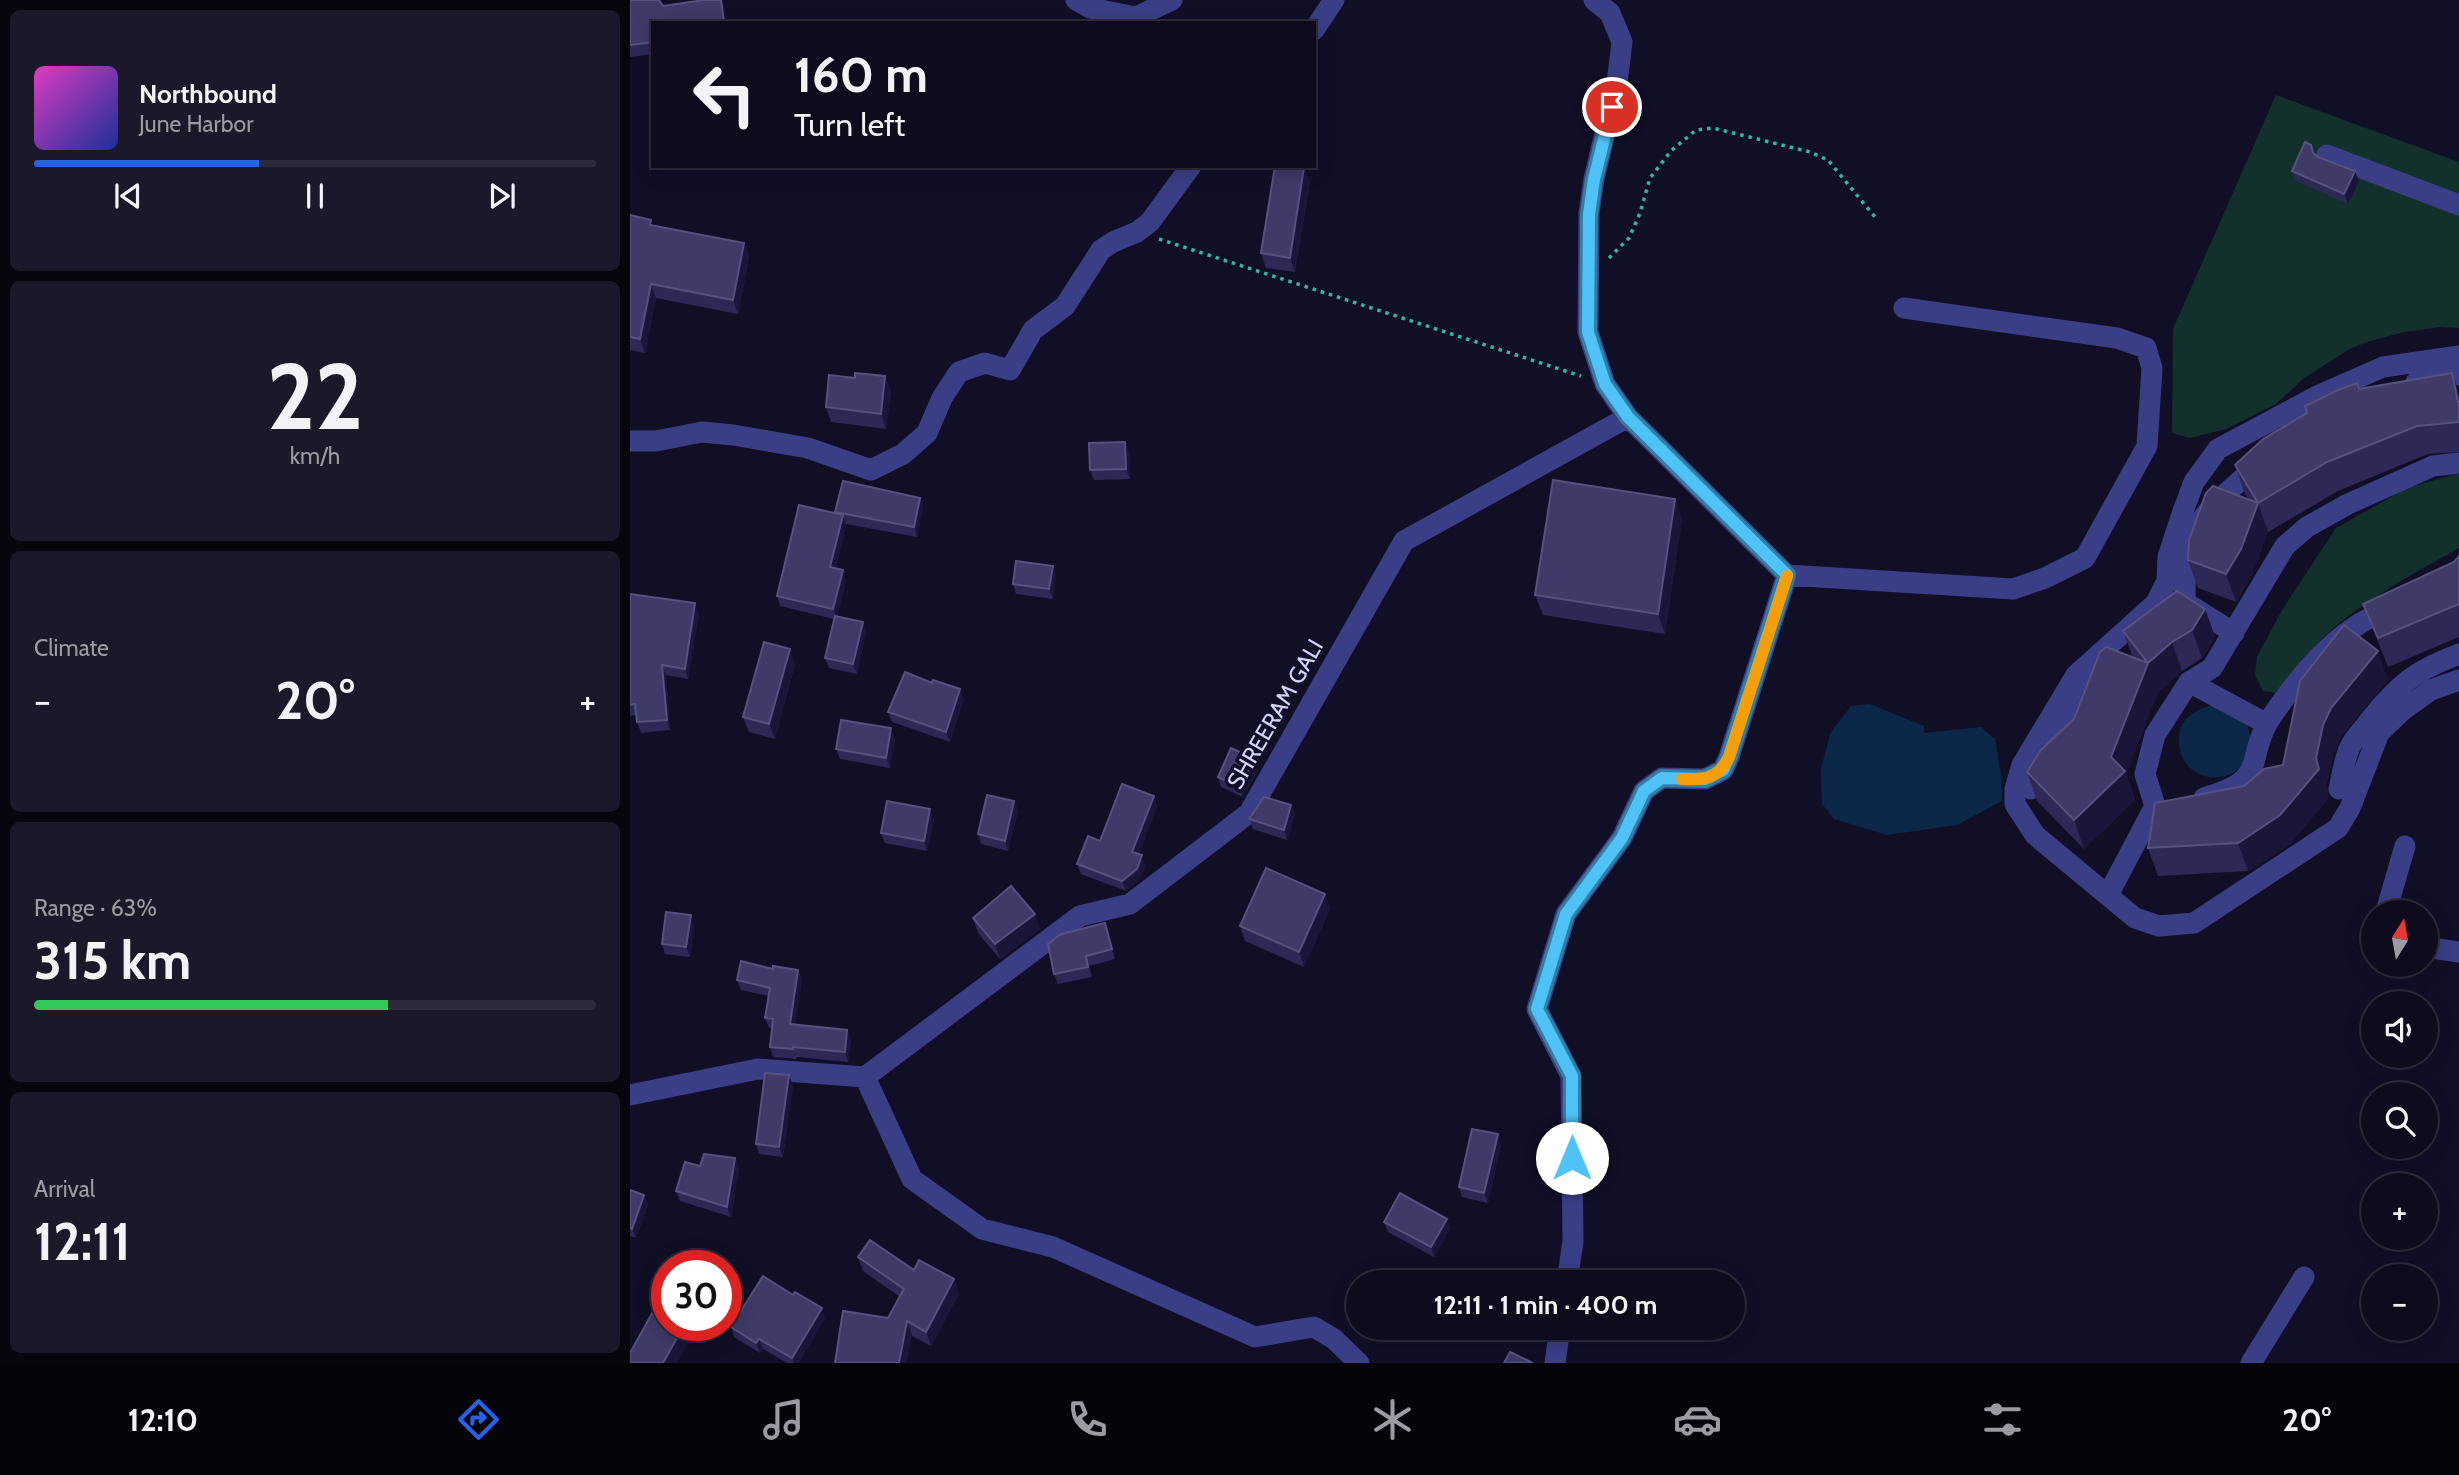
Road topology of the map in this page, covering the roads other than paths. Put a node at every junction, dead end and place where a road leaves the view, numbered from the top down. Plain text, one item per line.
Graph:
1 (1076, 0) edge
2 (1172, 0) edge
3 (1334, 0) edge
4 (1594, 0) edge
5 (1316, 27) edge
6 (2327, 155) dead end
7 (1190, 168) edge
8 (2459, 205) edge
9 (1904, 308) dead end
10 (2459, 356) edge
11 (2459, 375) edge
12 (2391, 390) edge
13 (2336, 410) edge
14 (1628, 417) junction
15 (2305, 425) edge
16 (630, 441) edge
17 (2277, 445) edge
18 (2459, 463) edge
19 (1787, 575) junction
20 (2410, 600) edge
21 (2185, 602) junction
22 (2234, 633) junction
23 (2459, 654) edge
24 (2459, 680) edge
25 (2189, 682) junction
26 (2267, 724) junction
27 (2031, 789) edge
28 (2339, 789) dead end
29 (2155, 806) junction
30 (2405, 846) dead end
31 (2108, 895) junction
32 (2389, 900) edge
33 (2438, 949) edge
34 (2459, 952) edge
35 (865, 1077) junction
36 (630, 1095) edge
37 (1569, 1270) edge
38 (2304, 1277) dead end
39 (1558, 1340) edge
40 (1359, 1363) edge
41 (1555, 1363) edge
42 (2251, 1363) edge

1 - 2 street
3 - 5 street
4 - 14 street
6 - 8 street
7 - 16 street
9 - 19 street
10 - 31 street
11 - 12 street
13 - 15 street
14 - 19 street
14 - 35 street, SHREERAM GALI
17 - 21 street
18 - 22 street
19 - 37 street
20 - 26 street
21 - 22 street
21 - 27 street
22 - 25 street
23 - 28 street
24 - 31 street
25 - 26 street
25 - 29 street
26 - 29 street
29 - 31 street
30 - 32 street
33 - 34 street
35 - 36 street
35 - 40 street
38 - 42 street
39 - 41 street

